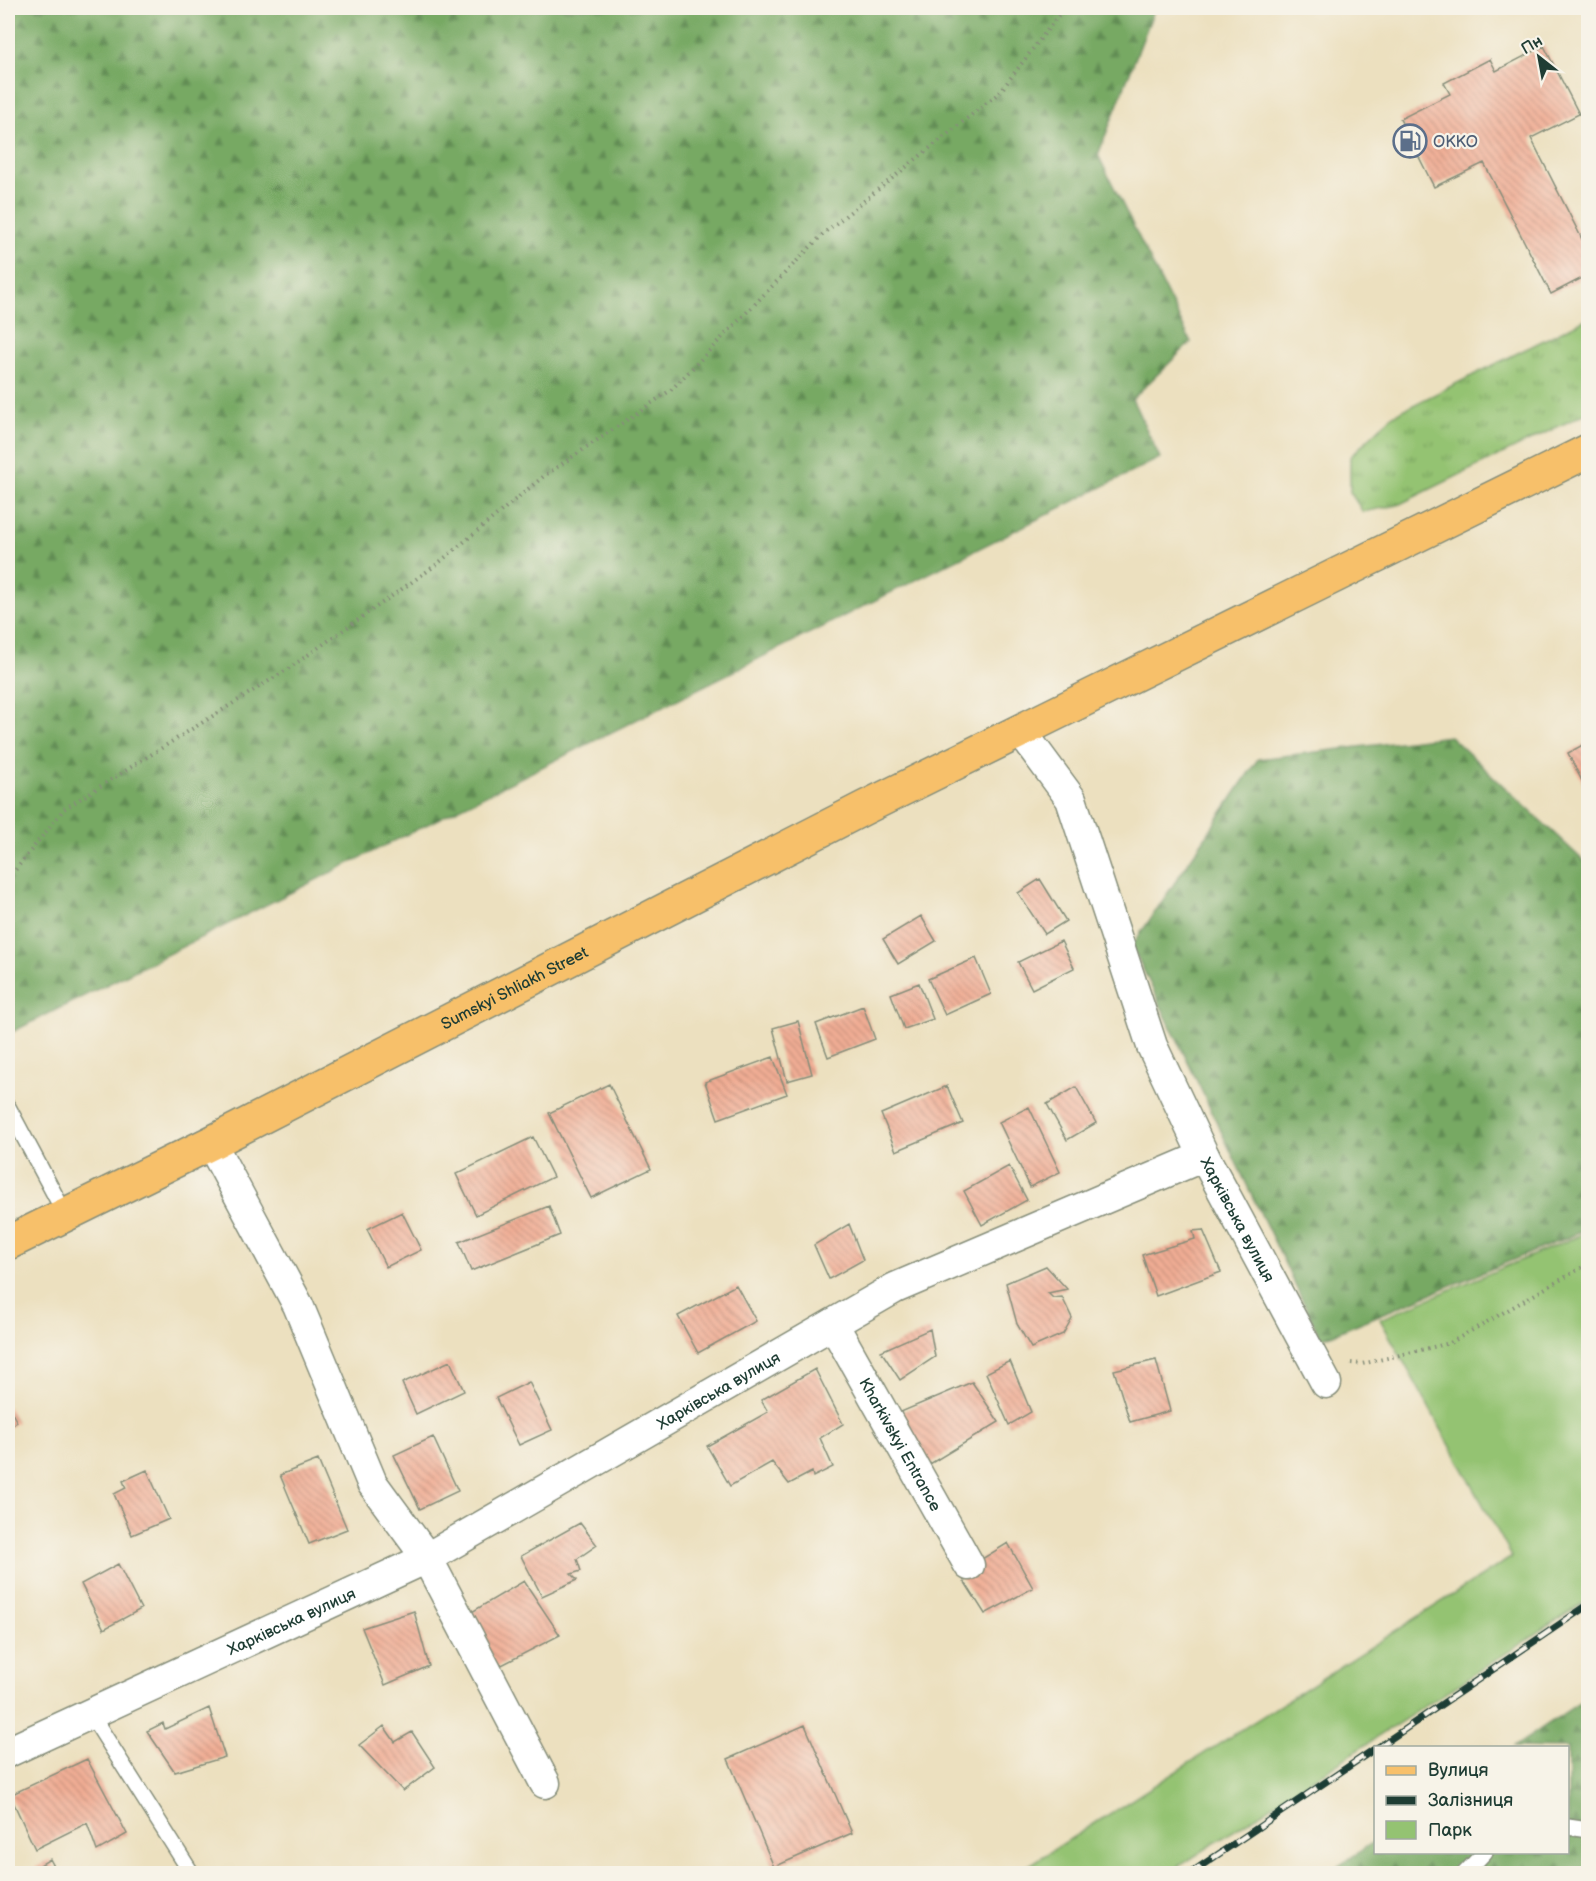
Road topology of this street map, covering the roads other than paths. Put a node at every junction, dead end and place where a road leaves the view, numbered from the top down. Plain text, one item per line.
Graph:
1 (1588, 451) edge
2 (1020, 730) junction
3 (8, 1107) edge
4 (211, 1143) junction
5 (1204, 1156) junction
6 (65, 1214) junction
7 (8, 1243) edge
8 (833, 1324) junction
9 (1320, 1372) road end
10 (427, 1558) junction
11 (969, 1565) dead end
12 (90, 1713) junction
13 (8, 1752) edge
14 (545, 1783) dead end
15 (1569, 1827) edge
16 (1588, 1830) edge
17 (1483, 1854) edge
18 (192, 1874) edge
19 (1464, 1874) edge

1 - 2 main road, Sumskyi Shliakh Street
2 - 4 main road, Sumskyi Shliakh Street
2 - 5 street
3 - 6 lane
4 - 6 main road, Sumskyi Shliakh Street
4 - 10 street
5 - 8 street, Харківська вулиця
5 - 9 street, Харківська вулиця
6 - 7 main road, Sumskyi Shliakh Street
8 - 10 street, Харківська вулиця
8 - 11 street, Kharkivskyi Entrance
10 - 12 street, Харківська вулиця
10 - 14 street
12 - 13 street, Харківська вулиця
12 - 18 lane
15 - 16 lane
17 - 19 lane

